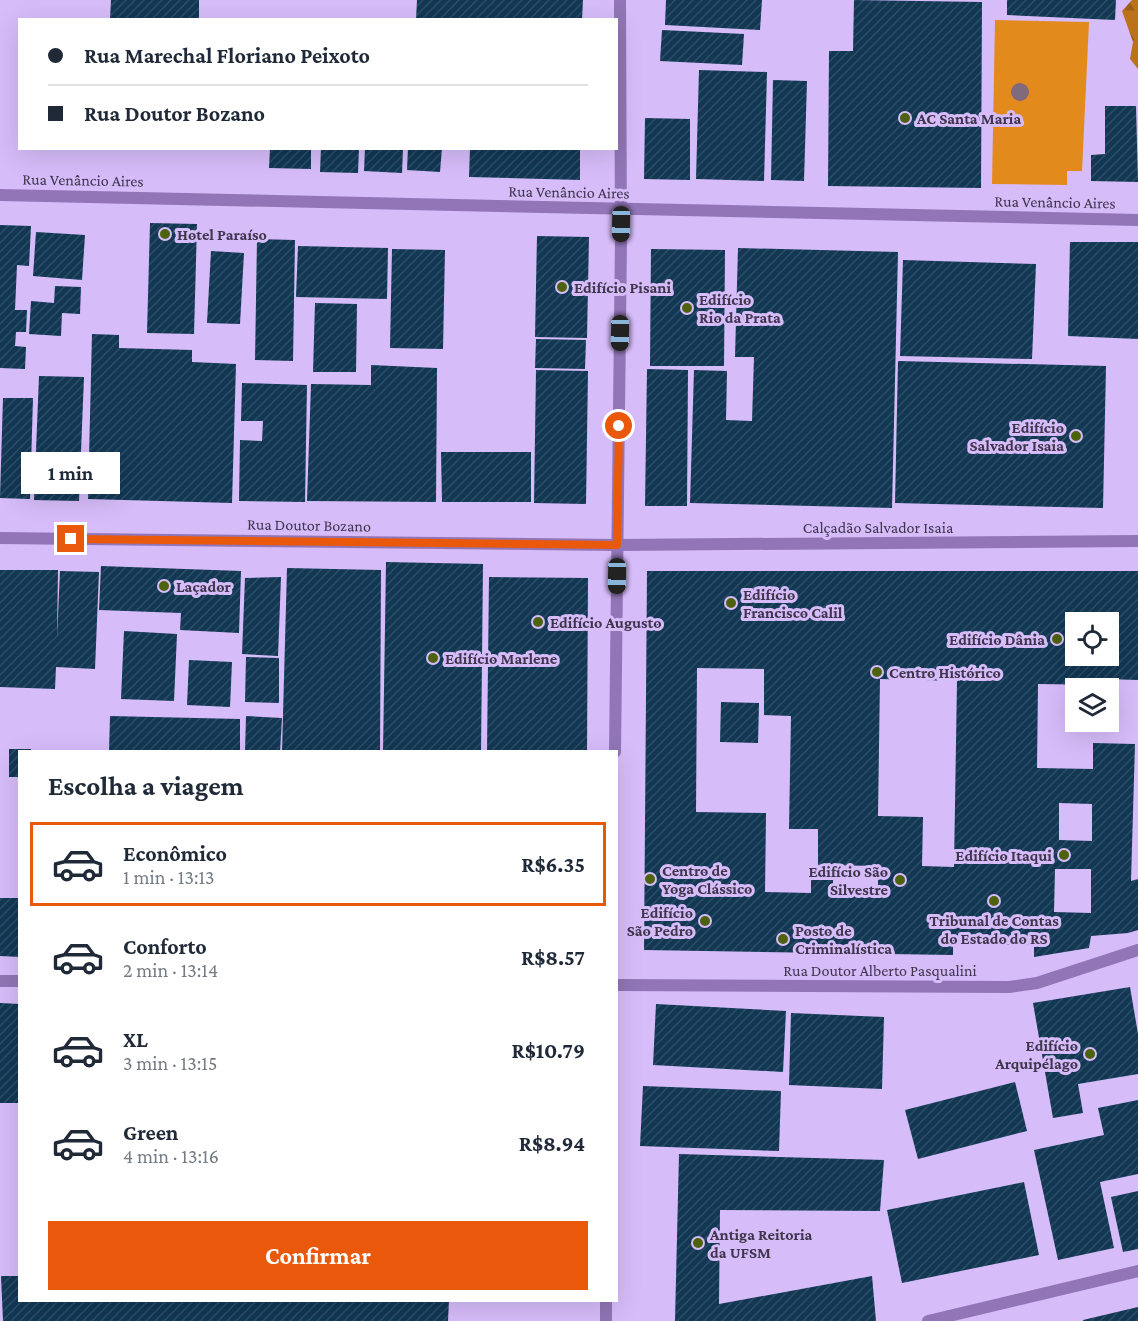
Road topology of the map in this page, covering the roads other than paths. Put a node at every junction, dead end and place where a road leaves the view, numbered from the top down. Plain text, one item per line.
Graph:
1 (620, 0) edge
2 (0, 195) edge
3 (621, 209) junction
4 (1138, 220) edge
5 (0, 538) edge
6 (1138, 541) edge
7 (617, 545) junction
8 (615, 750) edge
9 (1138, 950) edge
10 (0, 981) edge
11 (18, 981) edge
12 (618, 985) edge
13 (1138, 1271) edge
14 (606, 1302) edge
15 (606, 1321) edge
16 (928, 1321) edge

1 - 3 street
2 - 3 street, Rua Venâncio Aires
3 - 4 street, Rua Venâncio Aires
3 - 7 street
5 - 7 street, Rua Doutor Bozano
6 - 7 street, Calçadão Salvador Isaia
7 - 8 street
9 - 12 street, Rua Doutor Alberto Pasqualini
10 - 11 street
13 - 16 street
14 - 15 street

